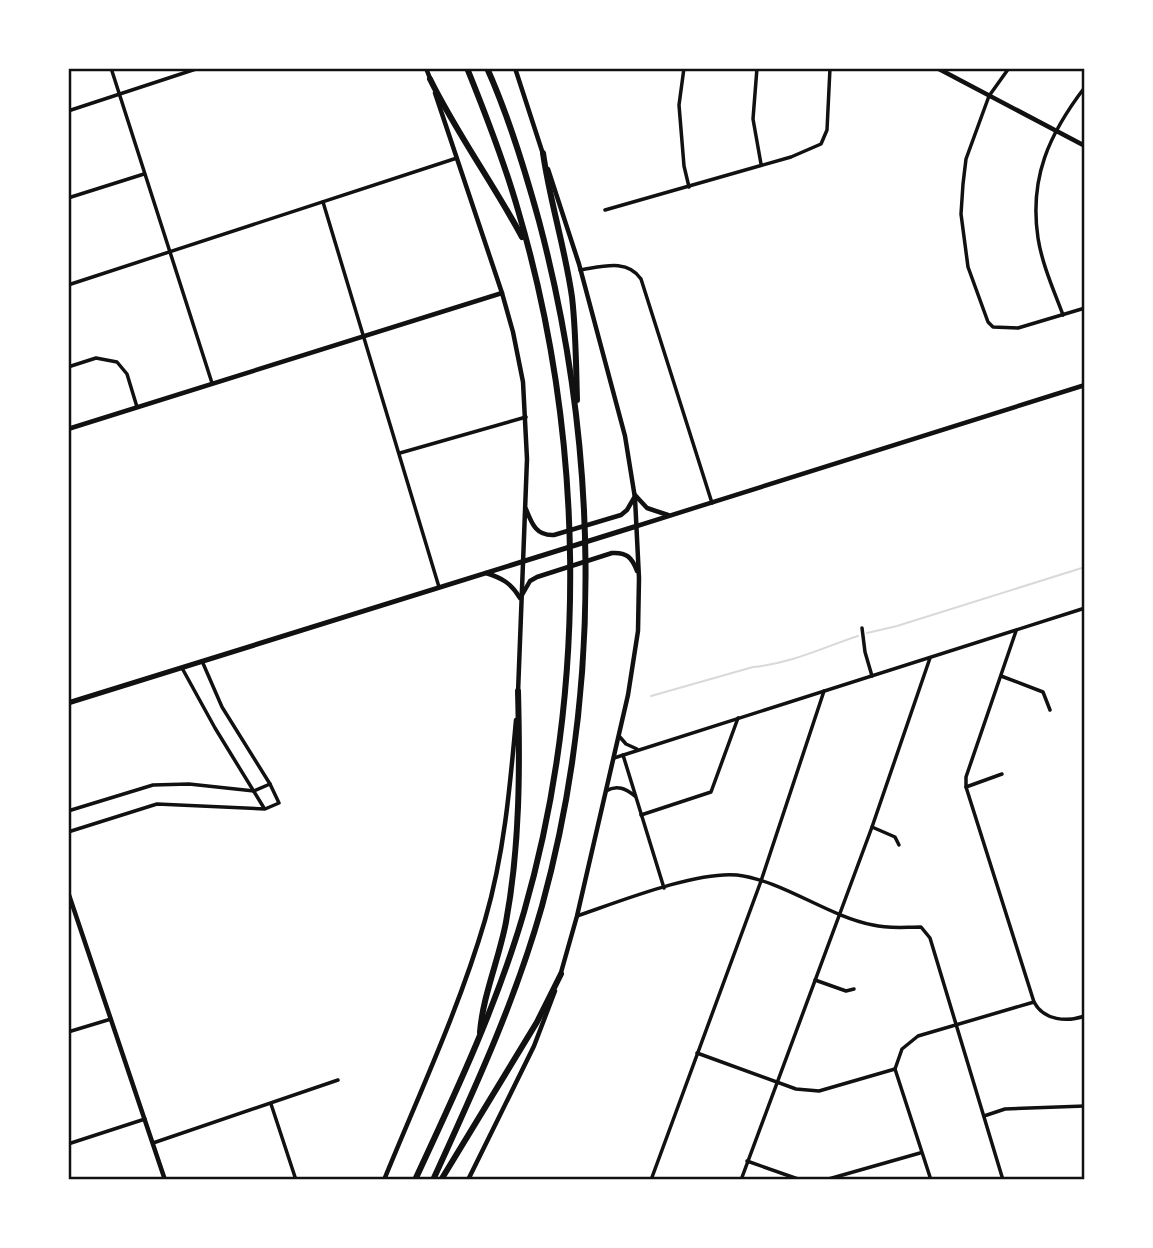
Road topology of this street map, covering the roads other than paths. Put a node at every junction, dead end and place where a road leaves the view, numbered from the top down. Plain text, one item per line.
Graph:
1 (111, 68) edge
2 (199, 68) edge
3 (426, 68) edge
4 (467, 68) edge
5 (487, 68) edge
6 (515, 68) edge
7 (684, 68) edge
8 (757, 68) edge
9 (831, 68) edge
10 (937, 68) edge
11 (1009, 68) edge
12 (430, 79) junction
13 (1085, 87) edge
14 (120, 94) junction
15 (989, 96) junction
16 (68, 111) edge
17 (1056, 131) junction
18 (1085, 146) edge
19 (543, 153) junction
20 (457, 158) junction
21 (761, 164) junction
22 (144, 174) junction
23 (689, 187) junction
24 (68, 198) edge
25 (323, 202) junction
26 (606, 210) dead end
27 (529, 249) junction
28 (170, 252) junction
29 (580, 270) junction
30 (68, 285) edge
31 (502, 293) junction
32 (1085, 308) edge
33 (1063, 315) junction
34 (364, 335) junction
35 (68, 367) edge
36 (212, 383) junction
37 (1085, 386) edge
38 (137, 407) junction
39 (526, 417) junction
40 (68, 429) edge
41 (580, 447) junction
42 (400, 453) junction
43 (635, 494) junction
44 (712, 503) junction
45 (525, 508) junction
46 (670, 516) junction
47 (637, 526) junction
48 (522, 562) junction
49 (486, 573) junction
50 (639, 578) junction
51 (439, 587) junction
52 (520, 598) junction
53 (1085, 608) edge
54 (862, 628) dead end
55 (1016, 629) junction
56 (930, 658) junction
57 (202, 662) junction
58 (182, 668) junction
59 (872, 676) junction
60 (1000, 676) junction
61 (519, 691) junction
62 (824, 691) junction
63 (68, 703) edge
64 (1049, 710) dead end
65 (738, 718) junction
66 (619, 736) junction
67 (639, 750) junction
68 (623, 755) junction
69 (614, 758) junction
70 (1002, 774) dead end
71 (270, 784) junction
72 (966, 787) junction
73 (254, 791) junction
74 (606, 792) junction
75 (635, 796) junction
76 (265, 809) junction
77 (68, 811) edge
78 (641, 815) junction
79 (872, 827) junction
80 (68, 832) edge
81 (899, 845) dead end
82 (761, 881) junction
83 (664, 888) junction
84 (68, 892) edge
85 (839, 914) junction
86 (577, 916) junction
87 (561, 974) junction
88 (815, 980) junction
89 (854, 989) dead end
90 (1034, 1002) junction
91 (1085, 1016) edge
92 (111, 1019) junction
93 (956, 1024) junction
94 (68, 1032) edge
95 (479, 1040) junction
96 (697, 1053) junction
97 (895, 1069) junction
98 (338, 1080) dead end
99 (776, 1083) junction
100 (271, 1104) junction
101 (1085, 1106) edge
102 (984, 1116) junction
103 (145, 1119) junction
104 (153, 1143) junction
105 (68, 1144) edge
106 (920, 1153) junction
107 (747, 1161) junction
108 (166, 1180) edge
109 (296, 1180) edge
110 (384, 1180) edge
111 (415, 1180) edge
112 (433, 1180) edge
113 (441, 1180) edge
114 (468, 1180) edge
115 (651, 1180) edge
116 (740, 1180) edge
117 (931, 1180) edge
118 (1003, 1180) edge

1 - 14 street
2 - 14 street
3 - 12 main road
4 - 27 highway
5 - 41 highway
6 - 19 main road
7 - 23 street
8 - 21 street
9 - 21 street
10 - 15 main road
11 - 15 street
12 - 20 main road
12 - 27 highway
13 - 17 street
14 - 16 street
14 - 22 street
15 - 17 main road
15 - 33 street
17 - 18 main road
17 - 33 street
19 - 29 main road
19 - 41 highway
20 - 25 street
20 - 31 main road
21 - 23 street
22 - 24 street
22 - 28 street
23 - 26 street
25 - 28 street
25 - 34 street
27 - 95 highway
28 - 30 street
28 - 36 street
29 - 43 main road
29 - 44 street
31 - 34 main road
31 - 39 main road
32 - 33 street
34 - 36 main road
34 - 42 street
35 - 38 street
36 - 38 main road
37 - 44 main road
38 - 40 main road
39 - 42 street
39 - 45 main road
41 - 112 highway
42 - 51 street
43 - 45 main road
43 - 46 main road
43 - 47 main road
44 - 46 main road
45 - 48 main road
46 - 47 main road
47 - 48 highway
47 - 50 main road
48 - 49 highway
48 - 52 main road
49 - 51 highway
49 - 52 main road
50 - 52 main road
50 - 66 main road
51 - 57 highway
52 - 61 main road
53 - 55 street
54 - 59 street
55 - 56 street
55 - 60 street
56 - 59 street
56 - 79 street
57 - 58 highway
57 - 71 street
58 - 63 highway
58 - 73 street
59 - 62 street
60 - 64 street
60 - 72 street
61 - 95 highway
61 - 110 main road
62 - 65 street
62 - 82 street
65 - 67 street
65 - 78 street
66 - 67 street
66 - 69 main road
67 - 68 street
68 - 69 street
68 - 75 street
69 - 74 main road
70 - 72 street
71 - 73 street
71 - 76 street
72 - 90 street
73 - 76 street
73 - 77 street
74 - 75 street
74 - 86 main road
75 - 78 street
76 - 80 street
78 - 83 street
79 - 81 street
79 - 85 street
82 - 83 street
82 - 85 street
82 - 96 street
83 - 86 street
84 - 92 main road
85 - 88 street
85 - 93 street
86 - 87 main road
87 - 113 highway
87 - 114 main road
88 - 89 street
88 - 99 street
90 - 91 street
90 - 93 street
92 - 94 street
92 - 103 main road
93 - 97 street
93 - 102 street
95 - 111 highway
96 - 99 street
96 - 115 street
97 - 99 street
97 - 106 street
98 - 100 street
99 - 107 street
100 - 104 street
100 - 109 street
101 - 102 street
102 - 118 street
103 - 104 main road
103 - 105 street
104 - 108 main road
106 - 107 street
106 - 117 street
107 - 116 street

